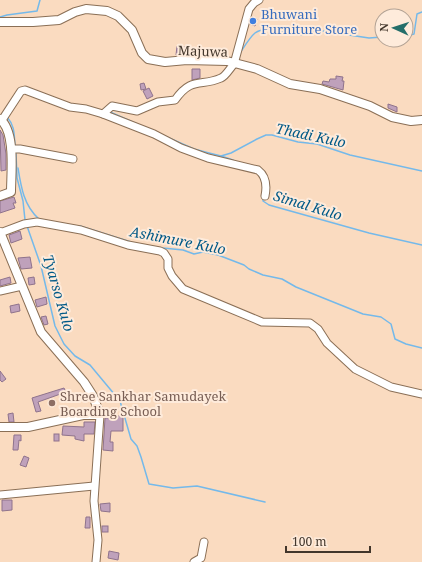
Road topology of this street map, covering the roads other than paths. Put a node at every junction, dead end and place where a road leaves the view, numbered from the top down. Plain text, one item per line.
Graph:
1 (259, 0) edge
2 (0, 22) edge
3 (234, 64) junction
4 (104, 113) junction
5 (4, 117) edge
6 (422, 120) edge
7 (11, 149) junction
8 (73, 159) dead end
9 (0, 196) edge
10 (265, 196) dead end
11 (0, 233) edge
12 (22, 286) junction
13 (0, 291) edge
14 (422, 394) edge
15 (100, 416) junction
16 (0, 427) edge
17 (94, 486) junction
18 (0, 495) edge
19 (204, 542) dead end
20 (96, 562) edge
21 (194, 562) edge

1 - 3 street
2 - 3 street, Majuwa
3 - 4 street
3 - 6 street, Majuwa
4 - 5 street
4 - 10 street
5 - 7 street
7 - 8 street
7 - 9 street
11 - 12 street
11 - 14 street
12 - 13 street
12 - 15 street
15 - 16 street
15 - 17 street
17 - 18 street
17 - 20 street
19 - 21 street

